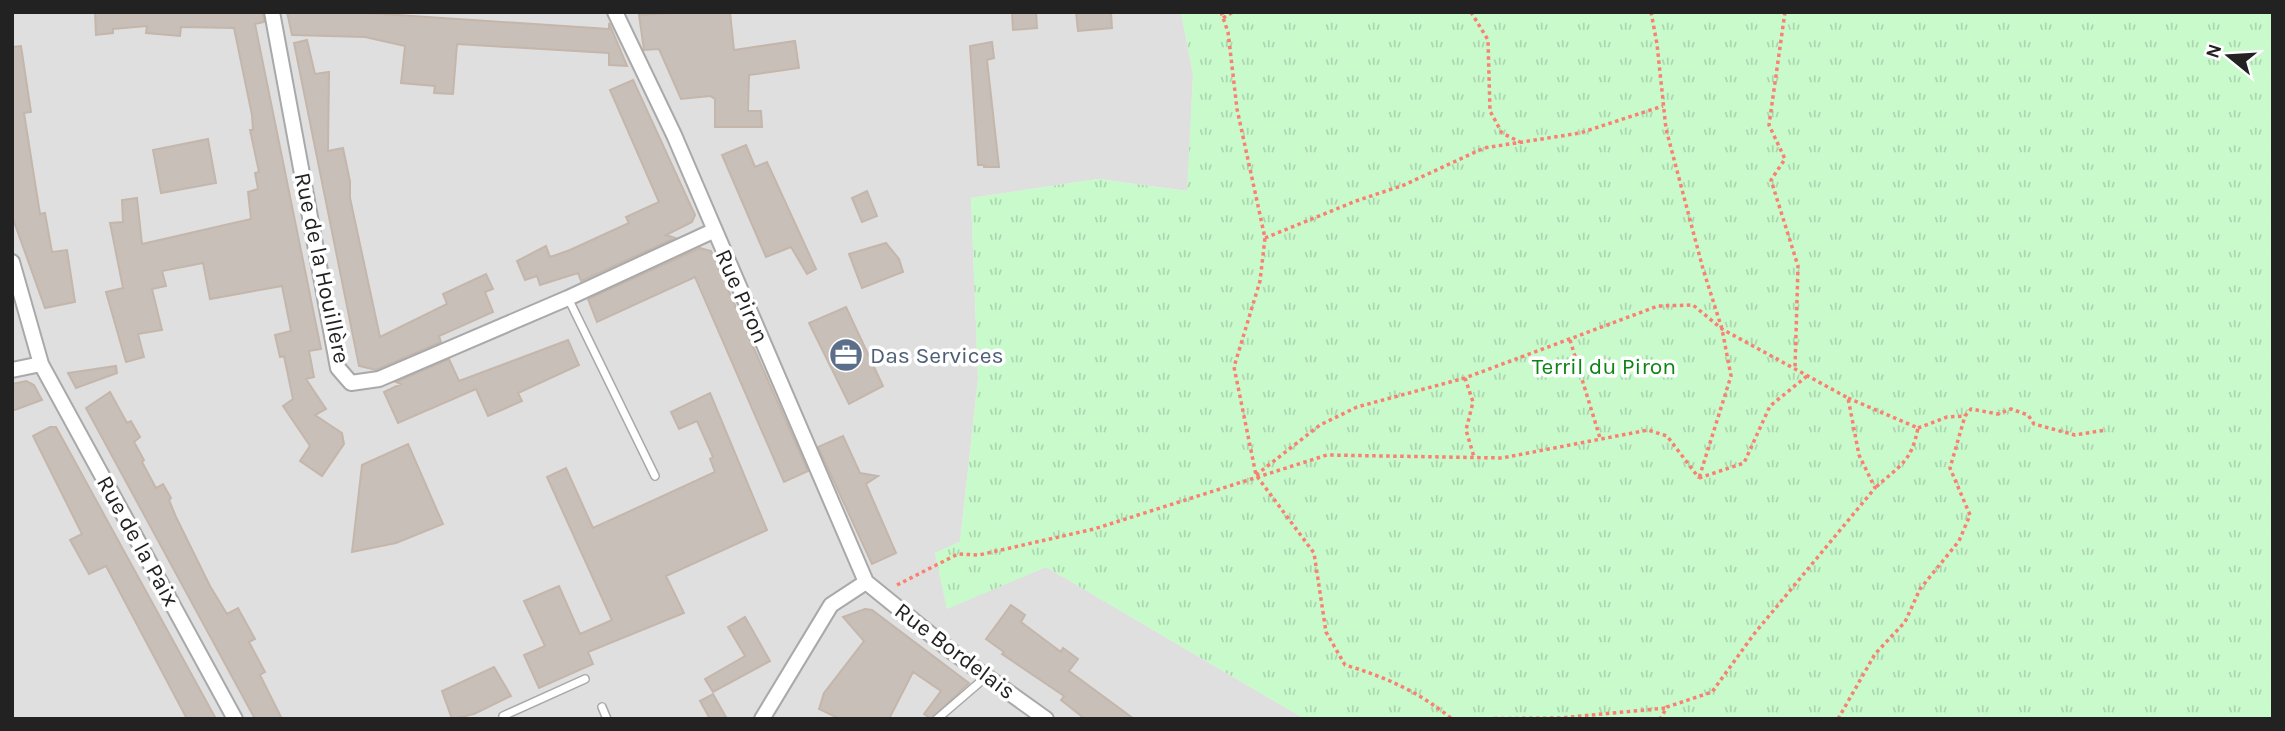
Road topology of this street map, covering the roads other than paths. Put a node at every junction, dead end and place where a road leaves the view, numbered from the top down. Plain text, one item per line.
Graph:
1 (272, 12) edge
2 (615, 12) edge
3 (713, 231) junction
4 (12, 262) edge
5 (568, 298) junction
6 (41, 364) junction
7 (12, 370) edge
8 (655, 476) dead end
9 (866, 582) junction
10 (987, 676) junction
11 (585, 679) dead end
12 (602, 707) dead end
13 (235, 719) edge
14 (504, 719) edge
15 (607, 719) edge
16 (762, 719) edge
17 (937, 719) edge
18 (1046, 719) edge

1 - 5 street, Rue de la Houillère
2 - 3 street, Rue Piron
3 - 5 street, Rue de la Houillère
3 - 9 street, Rue Piron
4 - 6 street, Rue de la Paix
5 - 8 lane
6 - 7 street
6 - 13 street, Rue de la Paix
9 - 10 street, Rue Bordelais
9 - 16 street
10 - 17 lane
10 - 18 street, Rue Bordelais
11 - 14 lane
12 - 15 lane

